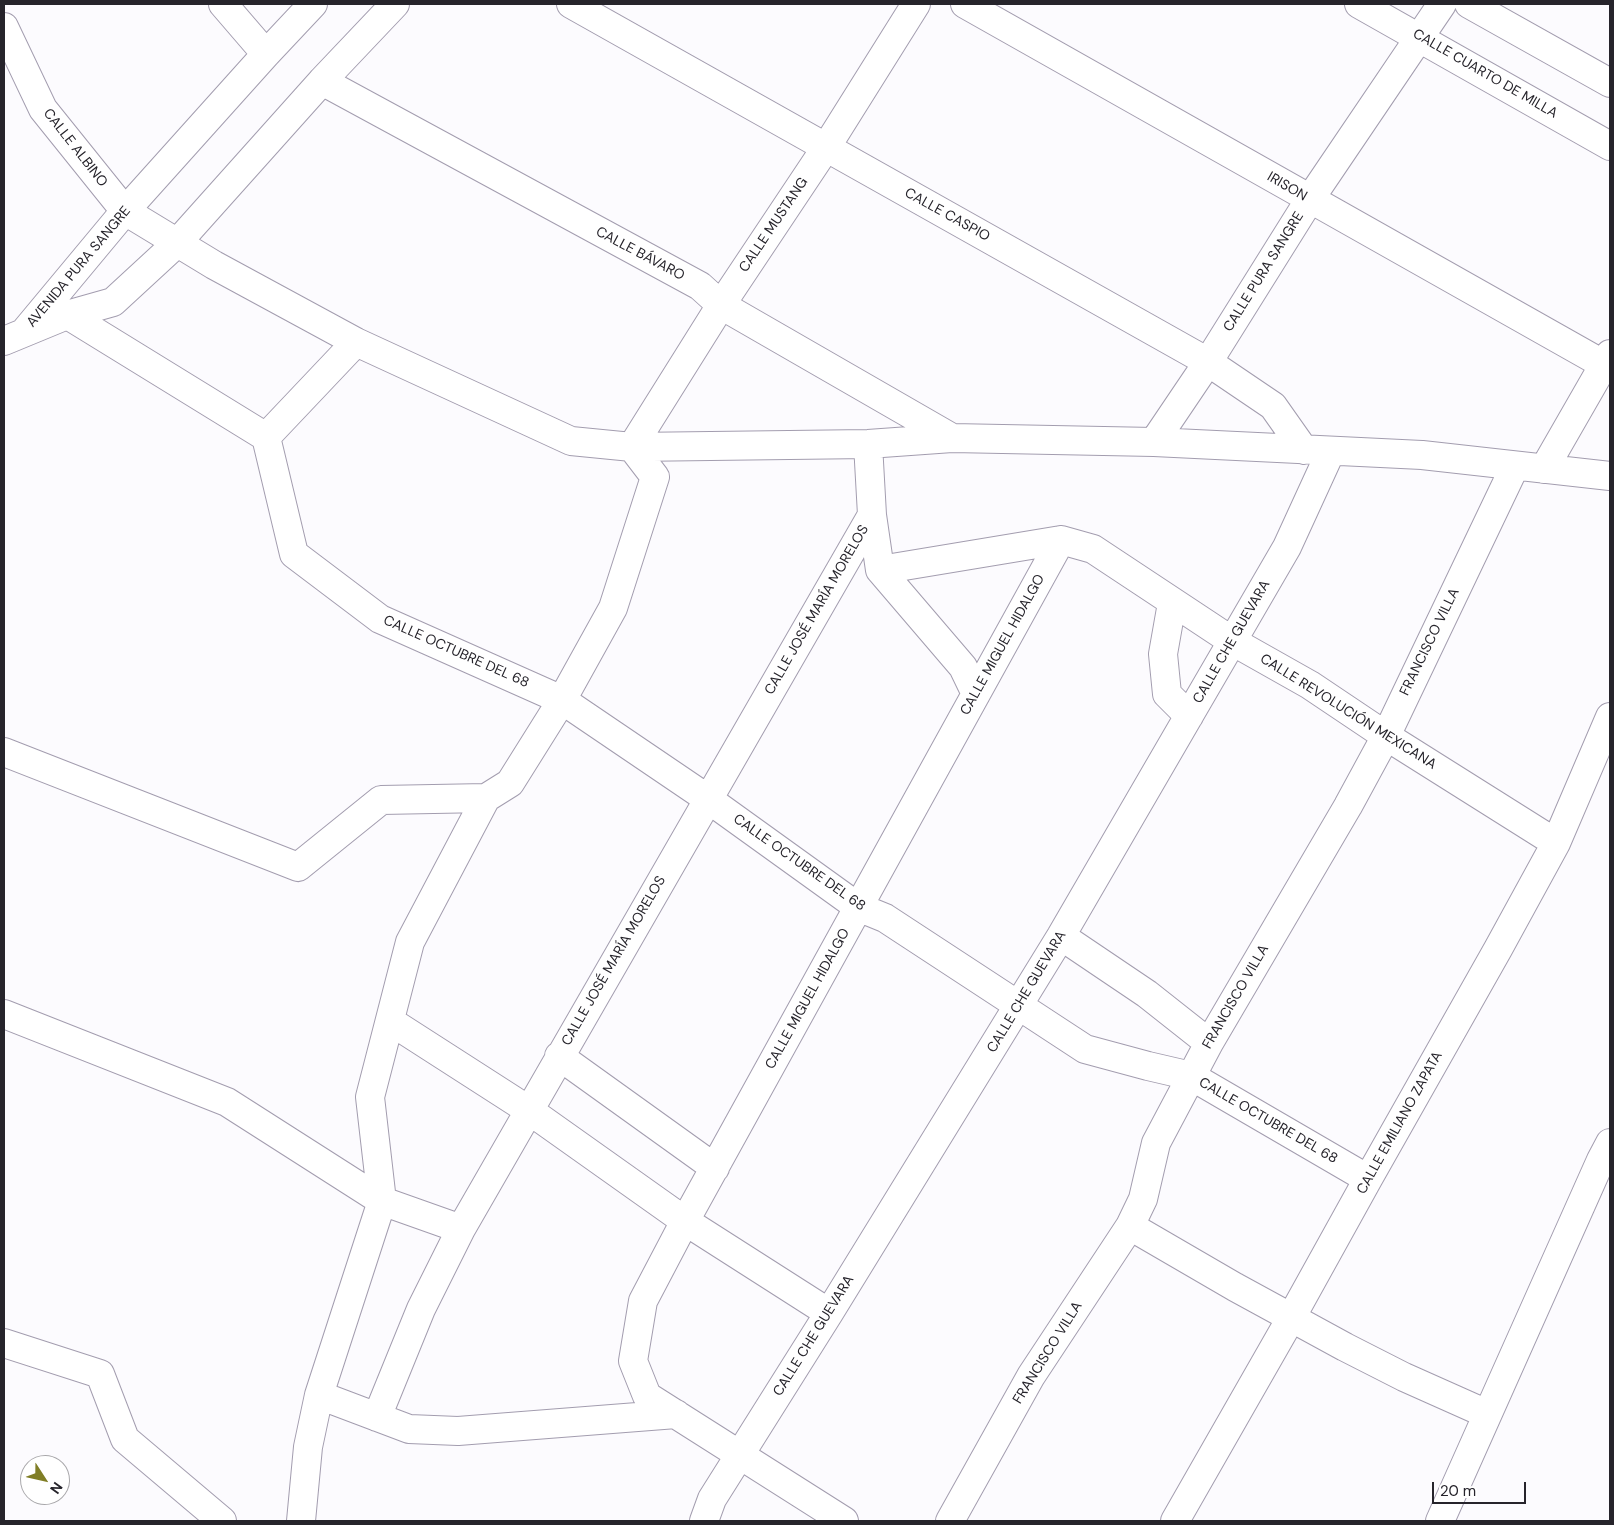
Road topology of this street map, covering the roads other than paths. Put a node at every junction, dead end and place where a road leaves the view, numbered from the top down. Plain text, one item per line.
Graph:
1 (223, 4) edge
2 (313, 4) edge
3 (395, 4) edge
4 (571, 4) edge
5 (916, 4) edge
6 (965, 4) edge
7 (1359, 4) edge
8 (1442, 4) edge
9 (1470, 4) edge
10 (4, 27) edge
11 (1421, 37) junction
12 (266, 54) junction
13 (322, 81) junction
14 (1610, 83) edge
15 (827, 146) junction
16 (1610, 146) edge
17 (1310, 199) junction
18 (125, 211) junction
19 (177, 243) junction
20 (721, 305) junction
21 (58, 309) junction
22 (13, 337) edge
23 (356, 342) junction
24 (1208, 362) junction
25 (1608, 362) edge
26 (266, 437) junction
27 (952, 438) junction
28 (1154, 442) junction
29 (868, 444) junction
30 (632, 447) junction
31 (1304, 450) junction
32 (1331, 451) junction
33 (1515, 466) junction
34 (1544, 469) junction
35 (1610, 476) edge
36 (872, 515) junction
37 (1061, 540) junction
38 (880, 570) junction
39 (1172, 603) junction
40 (1232, 642) junction
41 (976, 694) junction
42 (562, 700) junction
43 (1188, 716) junction
44 (1610, 718) edge
45 (1386, 736) junction
46 (4, 752) edge
47 (486, 798) junction
48 (708, 799) junction
49 (1556, 843) junction
50 (858, 907) junction
51 (1061, 936) junction
52 (1018, 1006) junction
53 (4, 1014) edge
54 (390, 1021) junction
55 (1209, 1043) junction
56 (560, 1056) junction
57 (1191, 1076) junction
58 (530, 1110) junction
59 (1610, 1143) edge
60 (715, 1168) junction
61 (1368, 1179) junction
62 (382, 1201) junction
63 (685, 1221) junction
64 (1130, 1226) junction
65 (461, 1229) junction
66 (829, 1313) junction
67 (1292, 1318) junction
68 (4, 1343) edge
69 (319, 1395) junction
70 (676, 1414) junction
71 (1487, 1414) junction
72 (377, 1417) junction
73 (740, 1454) junction
74 (222, 1521) edge
75 (301, 1521) edge
76 (704, 1521) edge
77 (844, 1521) edge
78 (950, 1521) edge
79 (1175, 1521) edge
80 (1440, 1521) edge

1 - 12 street
2 - 12 street, AVENIDA PURA SANGRE
3 - 13 street, AVENIDA PURA SANGRE
4 - 15 street, CALLE CASPIO
5 - 15 street, CALLE MUSTANG
6 - 17 street, IRISON
7 - 11 street, CALLE CUARTO DE MILLA
8 - 11 street, CALLE PURA SANGRE
9 - 14 street
10 - 18 street, CALLE ALBINO
11 - 16 street, CALLE CUARTO DE MILLA
11 - 17 street, CALLE PURA SANGRE
12 - 18 street, AVENIDA PURA SANGRE
13 - 19 street, AVENIDA PURA SANGRE
13 - 20 street, CALLE BÁVARO
15 - 20 street, CALLE MUSTANG
15 - 24 street, CALLE CASPIO
17 - 24 street, CALLE PURA SANGRE
17 - 25 street, IRISON
18 - 19 street, CALLE ALBINO
18 - 21 street, AVENIDA PURA SANGRE
19 - 21 street, AVENIDA PURA SANGRE
19 - 23 street, CALLE ALBINO
20 - 27 street, CALLE BÁVARO
20 - 30 street, CALLE MUSTANG
21 - 22 street, AVENIDA PURA SANGRE
21 - 26 street
23 - 26 street
23 - 30 street, CALLE ALBINO
24 - 28 street, CALLE PURA SANGRE
24 - 31 street, CALLE CASPIO
25 - 34 street
26 - 42 street, CALLE OCTUBRE DEL 68
27 - 28 street, CALLE ALBINO
27 - 29 street, CALLE ALBINO
28 - 31 street, CALLE ALBINO
29 - 30 street, CALLE ALBINO
29 - 36 street
30 - 42 street
31 - 32 street, CALLE ALBINO
32 - 33 street, CALLE ALBINO
32 - 40 street, CALLE CHE GUEVARA
33 - 34 street, CALLE ALBINO
33 - 45 street, FRANCISCO VILLA
34 - 35 street, CALLE ALBINO
36 - 38 street
36 - 48 street, CALLE JOSÉ MARÍA MORELOS
37 - 38 street
37 - 39 street, CALLE REVOLUCIÓN MEXICANA
37 - 41 street, CALLE MIGUEL HIDALGO
38 - 41 street
39 - 40 street, CALLE REVOLUCIÓN MEXICANA
39 - 43 street
40 - 43 street, CALLE CHE GUEVARA
40 - 45 street, CALLE REVOLUCIÓN MEXICANA
41 - 50 street, CALLE MIGUEL HIDALGO
42 - 47 street
42 - 48 street, CALLE OCTUBRE DEL 68
43 - 51 street, CALLE CHE GUEVARA
44 - 49 street, CALLE EMILIANO ZAPATA
45 - 49 street, CALLE REVOLUCIÓN MEXICANA
45 - 55 street, FRANCISCO VILLA
46 - 47 street
47 - 54 street
48 - 50 street, CALLE OCTUBRE DEL 68
48 - 56 street, CALLE JOSÉ MARÍA MORELOS
49 - 61 street, CALLE EMILIANO ZAPATA
50 - 52 street, CALLE OCTUBRE DEL 68
50 - 60 street, CALLE MIGUEL HIDALGO
51 - 52 street, CALLE CHE GUEVARA
51 - 55 street
52 - 57 street, CALLE OCTUBRE DEL 68
52 - 66 street, CALLE CHE GUEVARA
53 - 62 street
54 - 58 street
54 - 62 street
55 - 57 street, FRANCISCO VILLA
56 - 58 street, CALLE JOSÉ MARÍA MORELOS
56 - 60 street
57 - 61 street, CALLE OCTUBRE DEL 68
57 - 64 street, FRANCISCO VILLA
58 - 63 street
58 - 65 street, CALLE JOSÉ MARÍA MORELOS
59 - 71 street
60 - 63 street, CALLE MIGUEL HIDALGO
61 - 67 street, CALLE EMILIANO ZAPATA
62 - 65 street
62 - 69 street
63 - 66 street
63 - 70 street, CALLE MIGUEL HIDALGO
64 - 67 street
64 - 78 street, FRANCISCO VILLA
65 - 72 street, CALLE JOSÉ MARÍA MORELOS
66 - 73 street, CALLE CHE GUEVARA
67 - 71 street
67 - 79 street, CALLE EMILIANO ZAPATA
68 - 74 street
69 - 72 street
69 - 75 street
70 - 72 street
70 - 73 street
71 - 80 street
73 - 76 street, CALLE CHE GUEVARA
73 - 77 street

